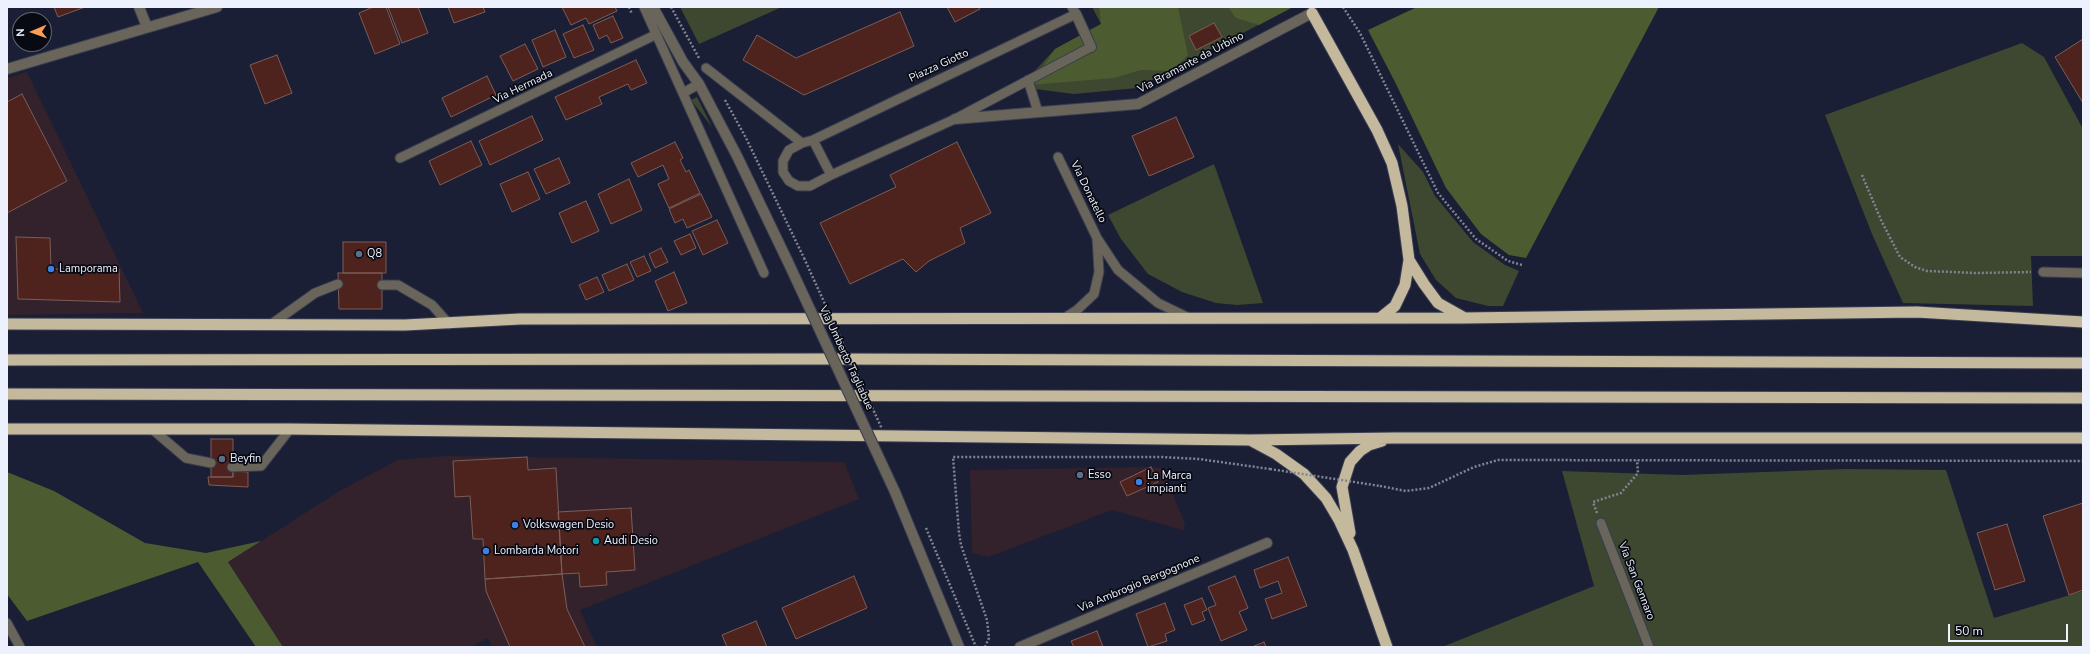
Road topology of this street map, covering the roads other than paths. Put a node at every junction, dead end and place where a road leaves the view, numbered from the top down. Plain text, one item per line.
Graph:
1 (139, 7) edge
2 (217, 7) edge
3 (644, 7) edge
4 (653, 7) edge
5 (1310, 10) edge
6 (1074, 11) edge
7 (146, 27) junction
8 (655, 35) junction
9 (1091, 47) joint
10 (706, 68) dead end
11 (7, 69) edge
12 (1028, 80) junction
13 (698, 84) junction
14 (683, 93) junction
15 (1038, 112) junction
16 (955, 119) junction
17 (813, 140) junction
18 (802, 143) junction
19 (1058, 157) dead end
20 (400, 158) dead end
21 (831, 175) junction
22 (1097, 238) junction
23 (1409, 260) junction
24 (2043, 272) road end
25 (764, 273) dead end
26 (2083, 273) edge
27 (338, 284) dead end
28 (382, 285) dead end
29 (1190, 318) junction
30 (1380, 318) junction
31 (1463, 318) junction
32 (1061, 320) junction
33 (2083, 322) edge
34 (273, 323) junction
35 (7, 324) edge
36 (449, 324) junction
37 (7, 360) edge
38 (2083, 363) edge
39 (7, 394) edge
40 (2083, 398) edge
41 (7, 429) edge
42 (152, 429) junction
43 (290, 429) junction
44 (1394, 438) junction
45 (2083, 438) edge
46 (1250, 440) junction
47 (211, 463) dead end
48 (232, 467) dead end
49 (1601, 523) road end
50 (1267, 542) dead end
51 (1353, 550) junction
52 (7, 623) edge
53 (20, 647) edge
54 (959, 647) edge
55 (1020, 647) edge
56 (1387, 647) edge
57 (1649, 647) edge

1 - 7 street
2 - 7 street
3 - 8 lane
4 - 13 street, Via Umberto Tagliabue
5 - 15 street, Via Bramante da Urbino
5 - 23 highway
6 - 9 street, Via Bramante da Urbino
6 - 17 lane, Piazza Giotto
7 - 11 street
8 - 14 lane
8 - 20 lane, Via Hermada
9 - 12 lane, Via Bramante da Urbino
10 - 18 lane
12 - 15 lane
12 - 16 lane, Via Bramante da Urbino
13 - 14 lane
13 - 54 street, Via Umberto Tagliabue, bridge
14 - 25 lane
15 - 16 street, Via Bramante da Urbino
16 - 21 lane, Via Bramante da Urbino
17 - 18 lane
17 - 21 lane
18 - 21 lane
19 - 22 lane, Via Donatello
22 - 29 lane, Via Donatello
22 - 32 lane, Via Donatello
23 - 30 highway
23 - 31 highway
24 - 26 lane
27 - 34 lane
28 - 36 lane
29 - 30 highway
29 - 32 highway
30 - 31 highway
31 - 33 highway
32 - 36 highway
34 - 35 highway
34 - 36 highway
37 - 38 highway
39 - 40 highway
41 - 42 highway
42 - 43 highway
42 - 47 lane
43 - 46 highway
43 - 48 lane
44 - 45 highway
44 - 46 highway
44 - 51 highway
46 - 51 highway
49 - 57 lane, Via San Gennaro
50 - 55 street, Via Ambrogio Bergognone
51 - 56 highway
52 - 53 lane

